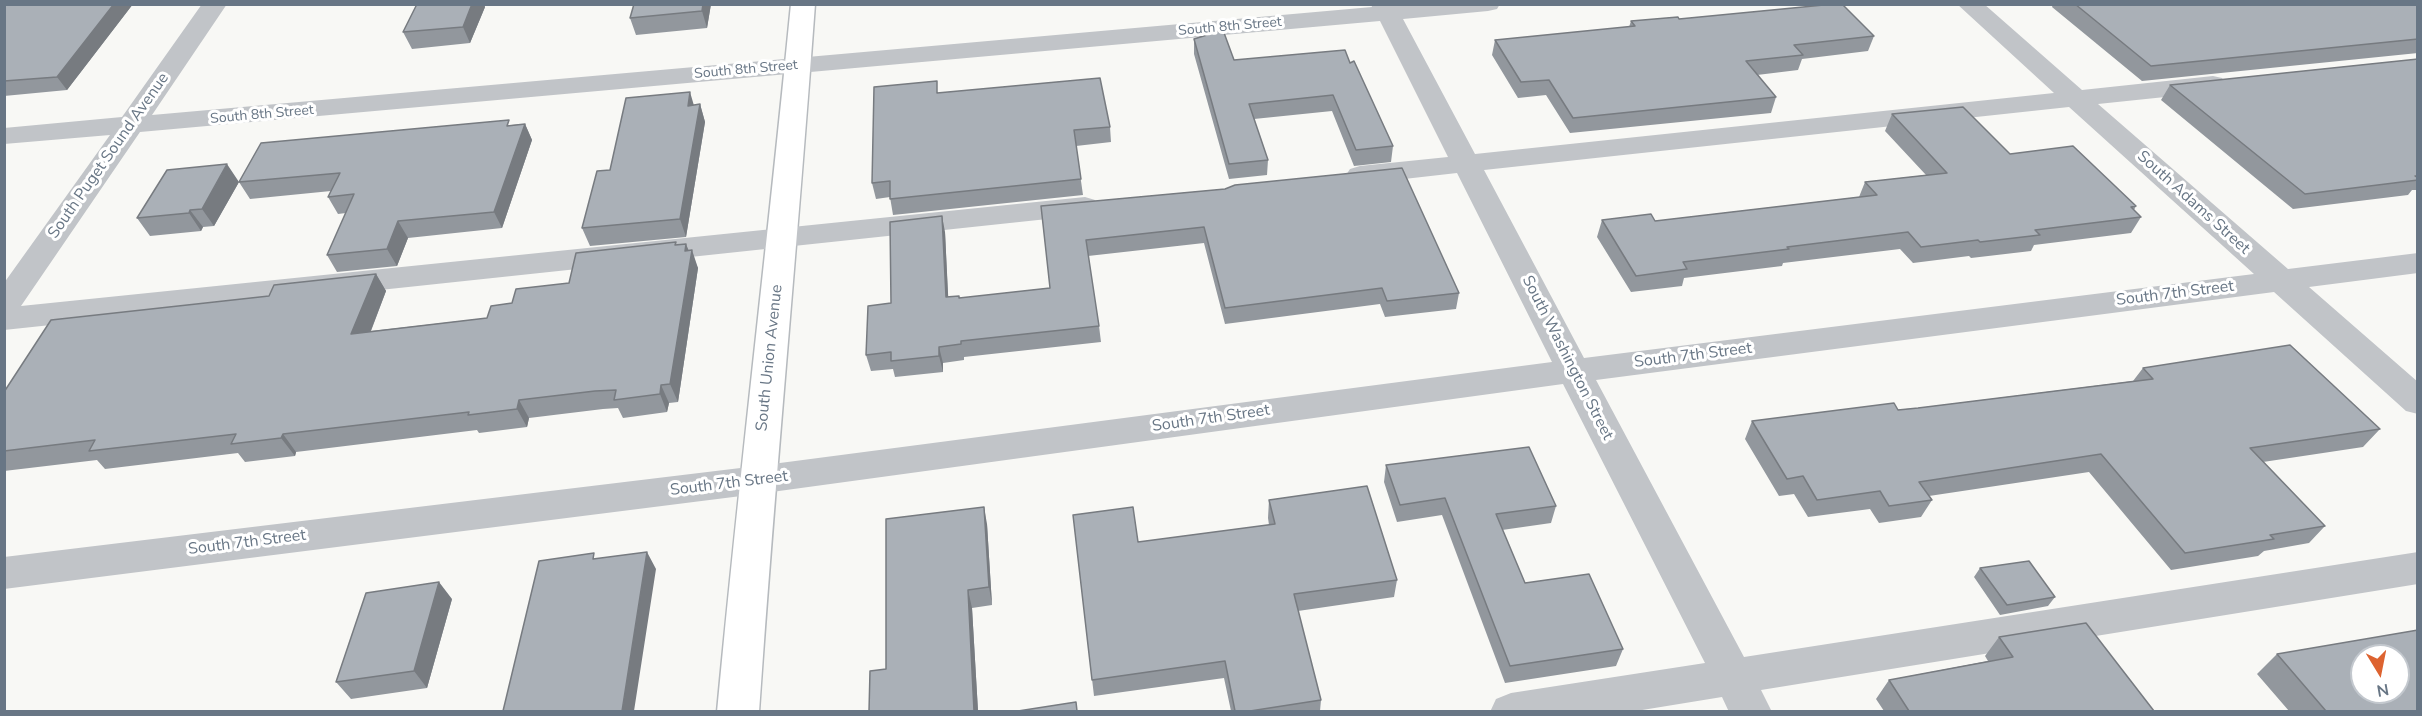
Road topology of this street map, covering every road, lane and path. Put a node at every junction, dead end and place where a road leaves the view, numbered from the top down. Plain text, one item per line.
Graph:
1 (215, 4) edge
2 (803, 4) edge
3 (1488, 4) edge
4 (1969, 4) edge
5 (1385, 9) edge
6 (798, 66) junction
7 (2240, 81) edge
8 (2075, 98) junction
9 (129, 127) junction
10 (4, 136) edge
11 (1466, 163) junction
12 (1336, 178) edge
13 (1112, 203) edge
14 (783, 239) junction
15 (2418, 263) edge
16 (2280, 280) junction
17 (4, 308) edge
18 (4, 319) edge
19 (1573, 371) junction
20 (2418, 402) edge
21 (757, 480) junction
22 (2418, 568) edge
23 (4, 573) edge
24 (1733, 677) junction
25 (738, 711) edge
26 (1511, 711) edge
27 (1751, 711) edge

1 - 9 street, South Puget Sound Avenue
2 - 6 main road, South Union Avenue
3 - 5 street, South 8th Street
4 - 8 street, South Adams Street
5 - 6 street, South 8th Street
5 - 11 street, South Washington Street
6 - 9 street, South 8th Street
6 - 14 main road, South Union Avenue
7 - 8 street
8 - 11 street
8 - 16 street, South Adams Street
9 - 10 street, South 8th Street
9 - 17 street, South Puget Sound Avenue
11 - 12 street
11 - 19 street, South Washington Street
13 - 14 street
14 - 18 street
14 - 21 main road, South Union Avenue
15 - 16 street, South 7th Street
16 - 19 street, South 7th Street
16 - 20 street, South Adams Street
19 - 21 street, South 7th Street
19 - 24 street, South Washington Street
21 - 23 street, South 7th Street
21 - 25 main road, South Union Avenue
22 - 24 street
24 - 26 street
24 - 27 street, South Washington Street

